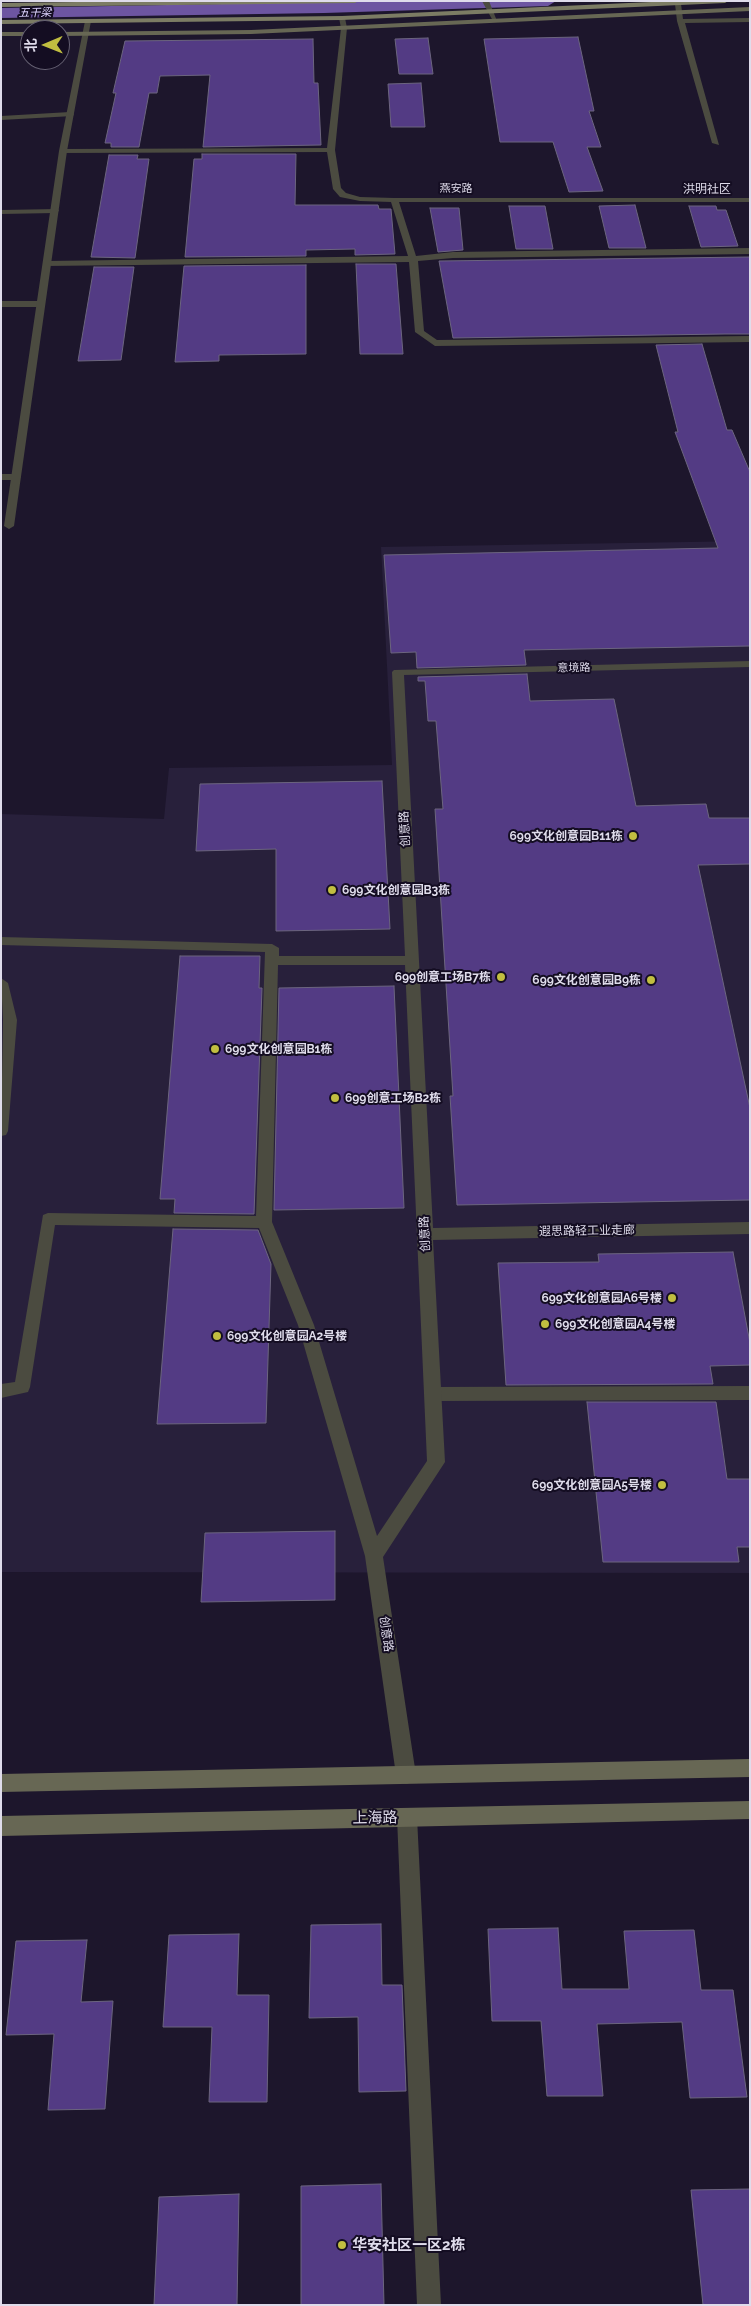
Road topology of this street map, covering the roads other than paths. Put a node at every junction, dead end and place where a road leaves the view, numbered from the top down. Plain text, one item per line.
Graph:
1 (356, 1) edge
2 (485, 1) edge
3 (725, 1) edge
4 (678, 4) junction
5 (1, 5) edge
6 (750, 9) edge
7 (490, 10) junction
8 (678, 12) junction
9 (342, 18) junction
10 (495, 20) junction
11 (750, 20) edge
12 (88, 21) junction
13 (680, 21) junction
14 (1, 22) edge
15 (344, 28) junction
16 (86, 33) junction
17 (1, 34) edge
18 (20, 34) edge
19 (70, 34) edge
20 (70, 114) junction
21 (1, 118) edge
22 (716, 143) dead end
23 (331, 150) junction
24 (63, 151) junction
25 (394, 200) junction
26 (750, 200) edge
27 (55, 211) junction
28 (1, 212) edge
29 (750, 251) edge
30 (413, 260) junction
31 (47, 264) junction
32 (1, 304) edge
33 (41, 304) junction
34 (750, 339) edge
35 (1, 477) edge
36 (16, 477) junction
37 (9, 526) dead end
38 (750, 664) edge
39 (398, 672) joint
40 (1, 941) edge
41 (412, 960) junction
42 (271, 961) junction
43 (1, 983) edge
44 (2, 1126) edge
45 (264, 1222) junction
46 (750, 1228) edge
47 (425, 1234) junction
48 (1, 1391) edge
49 (750, 1393) edge
50 (433, 1394) junction
51 (374, 1556) junction
52 (750, 1768) edge
53 (406, 1775) junction
54 (1, 1783) edge
55 (750, 1810) edge
56 (407, 1818) junction
57 (1, 1826) edge
58 (429, 2305) edge

1 - 5 main road
2 - 7 street
3 - 4 main road
4 - 7 main road
4 - 8 street
6 - 8 main road
7 - 9 main road
7 - 10 street
8 - 10 main road
8 - 13 street
9 - 12 main road
9 - 15 street, 燕安路
10 - 15 main road
11 - 13 street
12 - 14 main road
12 - 16 street
13 - 22 street
15 - 16 main road
15 - 23 street, 燕安路
16 - 19 main road
16 - 20 street
17 - 18 main road
20 - 21 street
20 - 24 street
23 - 24 street
23 - 25 street, 燕安路
24 - 27 street
25 - 26 street, 燕安路
25 - 30 street
27 - 28 street
27 - 31 street
29 - 30 street
30 - 31 street
30 - 34 street
31 - 33 street
32 - 33 street
33 - 36 street
35 - 36 street
36 - 37 street
38 - 39 street, 意境路
39 - 41 street, 创意路
40 - 42 street
41 - 42 street
41 - 47 street, 创意路
42 - 45 street
43 - 44 street
45 - 48 street
45 - 51 street
46 - 47 street, 遐思路轻工业走廊
47 - 50 street, 创意路
49 - 50 street
50 - 51 street, 创意路
51 - 53 street, 创意路
52 - 53 main road
53 - 54 main road
55 - 56 main road, 上海路
56 - 57 main road, 上海路
56 - 58 street

